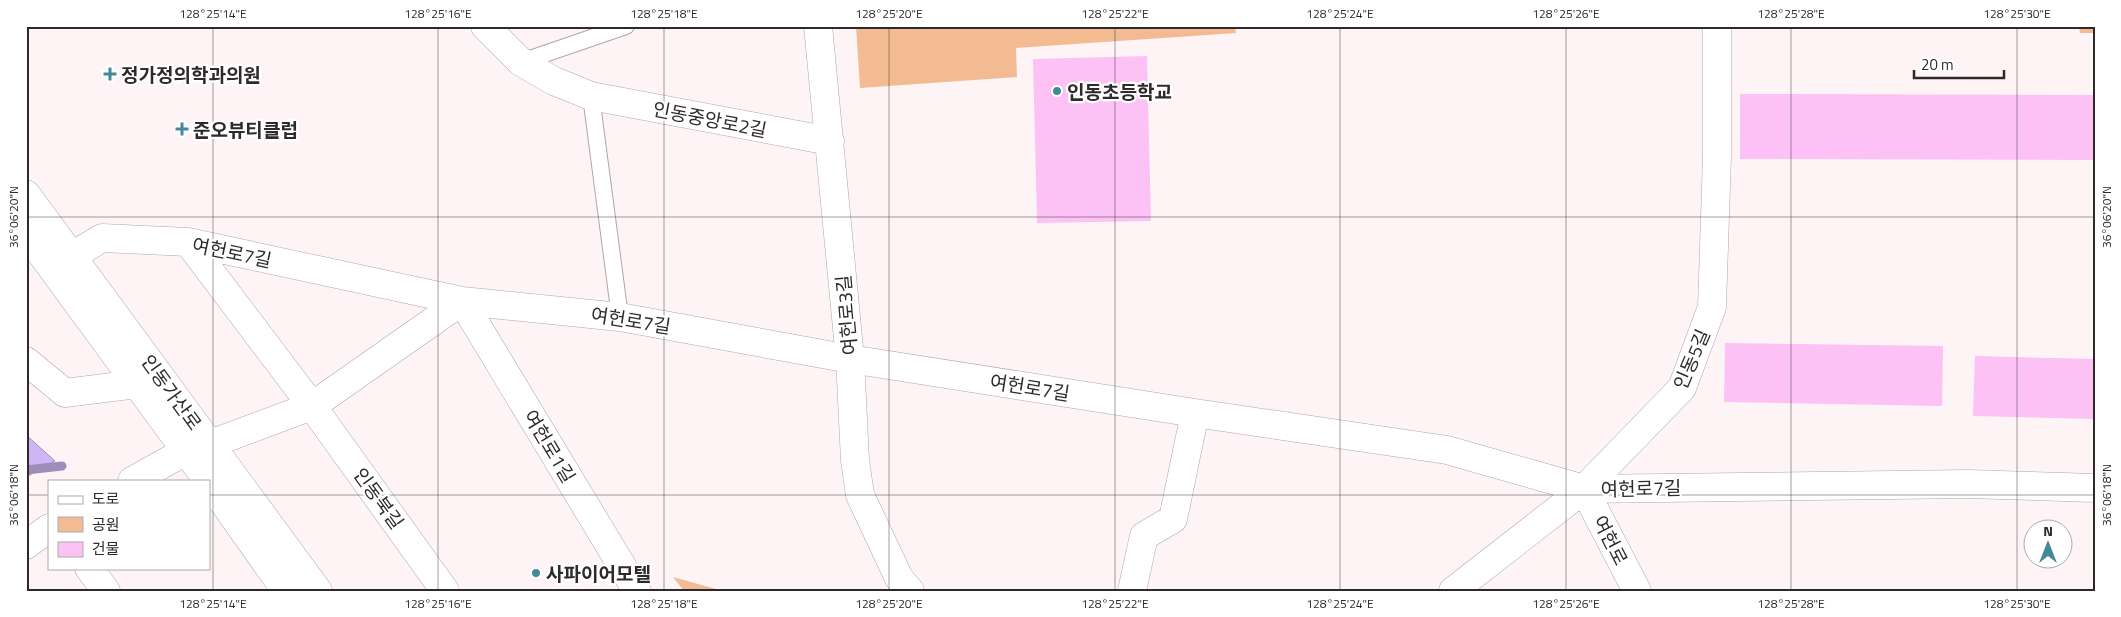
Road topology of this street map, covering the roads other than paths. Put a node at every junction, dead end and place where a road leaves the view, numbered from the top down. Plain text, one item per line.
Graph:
1 (485, 26) edge
2 (626, 26) edge
3 (818, 26) edge
4 (1717, 26) edge
5 (520, 62) junction
6 (591, 96) junction
7 (830, 141) junction
8 (26, 194) edge
9 (26, 233) edge
10 (188, 242) junction
11 (72, 256) junction
12 (462, 301) junction
13 (620, 317) junction
14 (850, 359) junction
15 (26, 361) edge
16 (137, 384) junction
17 (312, 406) junction
18 (1195, 413) junction
19 (198, 447) junction
20 (134, 480) edge
21 (207, 480) edge
22 (210, 485) edge
23 (1584, 488) junction
24 (2095, 488) edge
25 (48, 529) edge
26 (26, 545) edge
27 (90, 570) edge
28 (106, 591) edge
29 (286, 591) edge
30 (318, 591) edge
31 (446, 591) edge
32 (637, 591) edge
33 (910, 591) edge
34 (1132, 591) edge
35 (1452, 591) edge
36 (1637, 591) edge

1 - 5 street, 인동중앙로2길
2 - 5 lane
3 - 7 street, 여헌로3길
4 - 23 street, 인동5길
5 - 6 street, 인동중앙로2길
6 - 7 street, 인동중앙로2길
6 - 13 lane
7 - 14 street, 여헌로3길
8 - 11 street, 인동가산로
9 - 16 street, 인동가산로
10 - 11 street, 여헌로7길
10 - 12 street, 여헌로7길
10 - 17 street, 인동북길
11 - 19 street, 인동가산로
12 - 13 street, 여헌로7길
12 - 17 street
12 - 32 street, 여헌로1길
13 - 14 street, 여헌로7길
14 - 18 street, 여헌로7길
14 - 33 street, 여헌로3길
15 - 16 street
16 - 19 street, 인동가산로
17 - 19 street
17 - 31 street, 인동북길
18 - 23 street, 여헌로7길
18 - 34 street
19 - 20 street
19 - 21 street, 인동가산로
19 - 30 street, 인동가산로
22 - 29 street, 인동가산로
23 - 24 street, 여헌로7길
23 - 35 street, 인동5길
23 - 36 street, 여헌로
25 - 26 street
27 - 28 street

